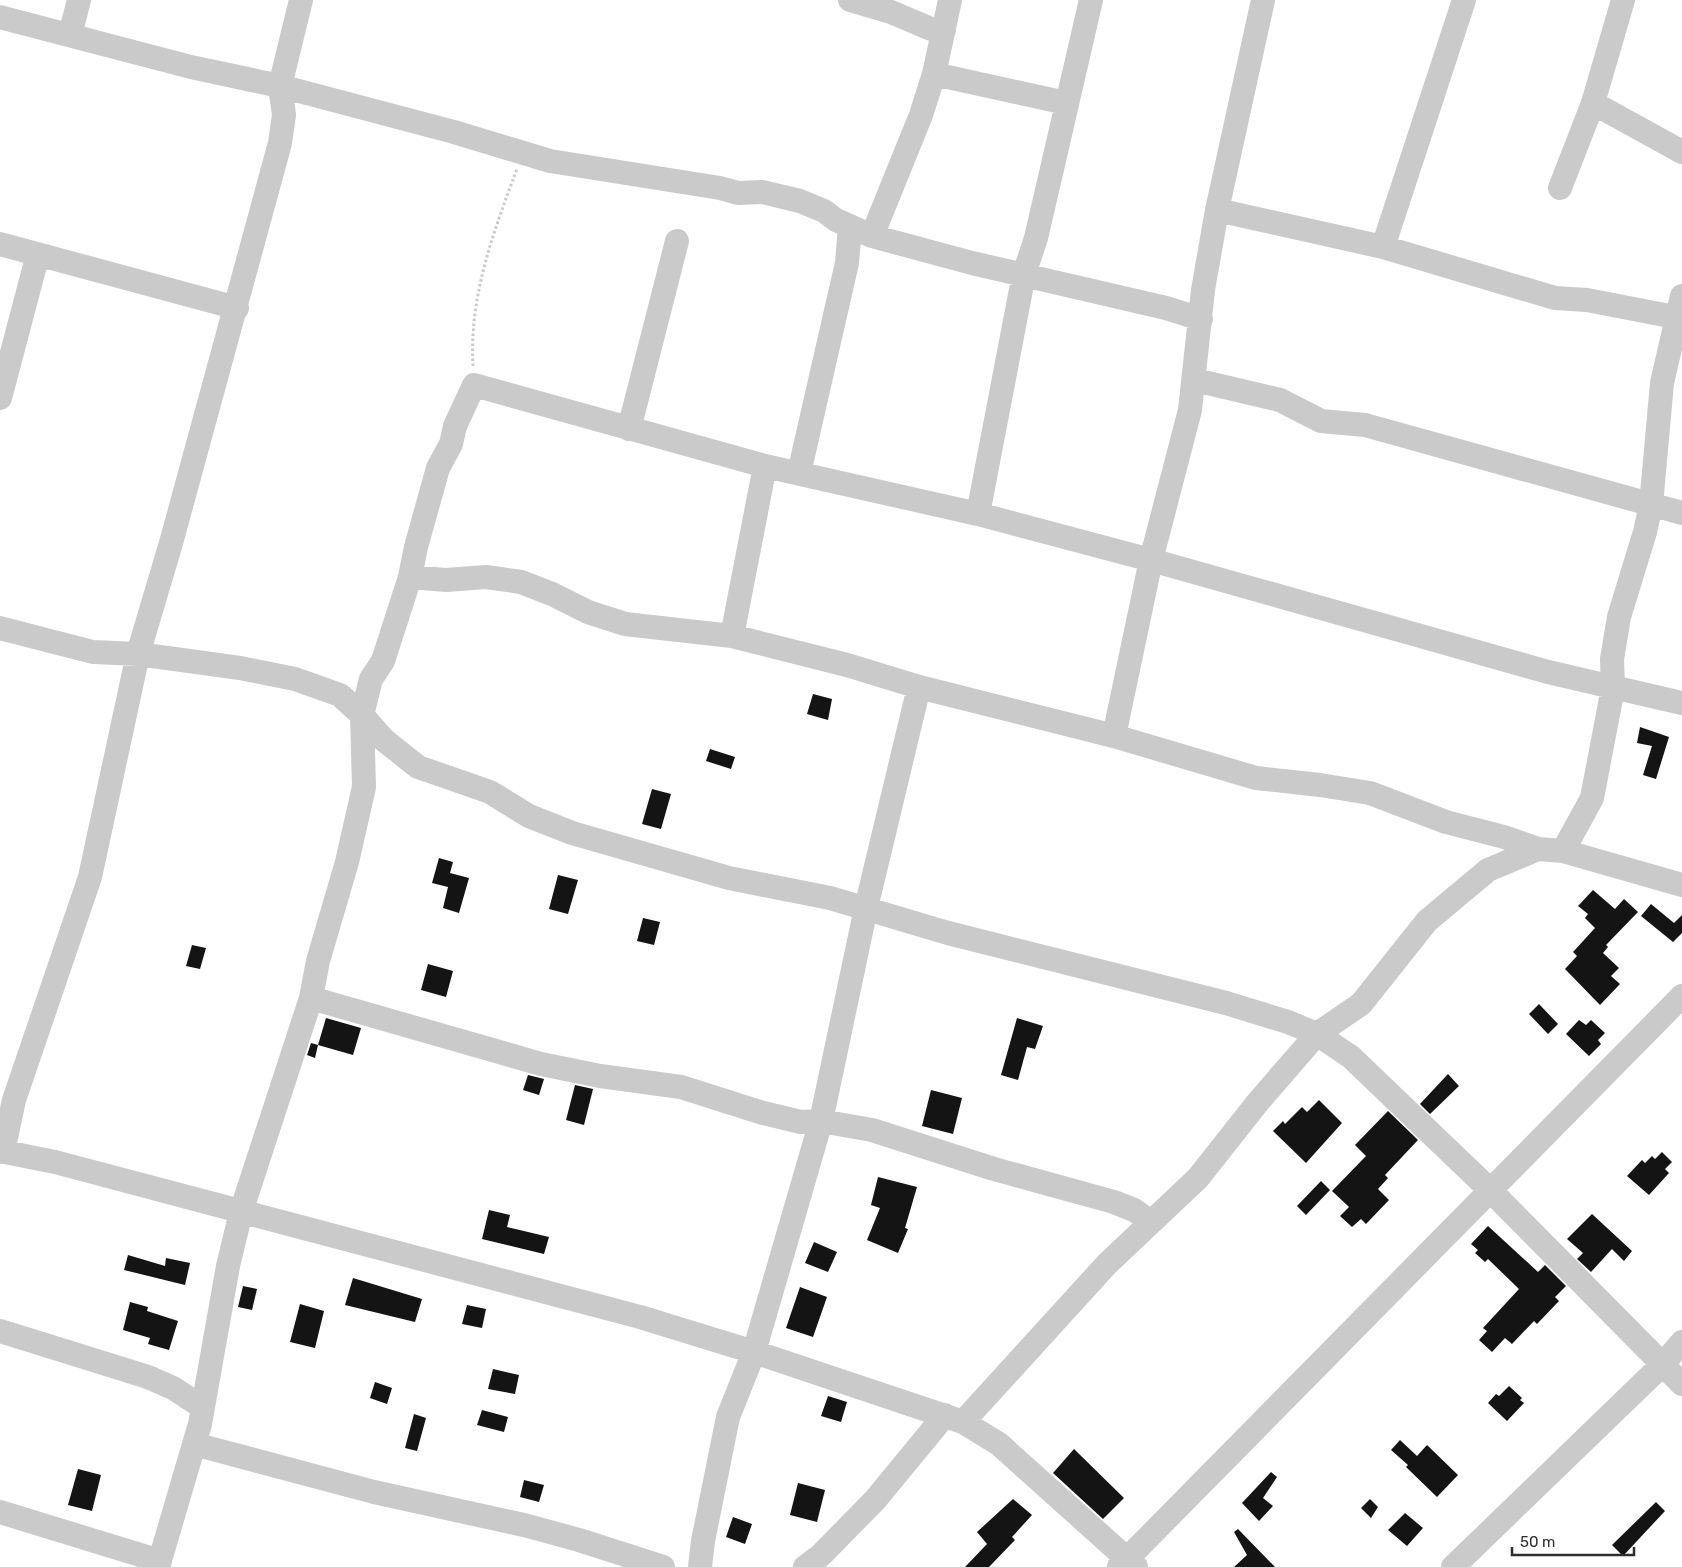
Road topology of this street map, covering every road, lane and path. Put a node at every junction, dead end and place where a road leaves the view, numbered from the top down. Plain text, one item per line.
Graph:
1 (79, 0) edge
2 (301, 0) edge
3 (850, 0) edge
4 (950, 0) edge
5 (1091, 0) edge
6 (1262, 0) edge
7 (1464, 0) edge
8 (1623, 0) edge
9 (0, 17) edge
10 (944, 30) junction
11 (70, 35) junction
12 (934, 74) junction
13 (280, 86) junction
14 (1066, 103) junction
15 (1593, 103) junction
16 (523, 152) junction
17 (1682, 152) edge
18 (1560, 188) dead end
19 (1217, 210) junction
20 (850, 226) junction
21 (872, 236) junction
22 (677, 241) dead end
23 (0, 244) edge
24 (1383, 247) junction
25 (38, 254) junction
26 (1024, 274) junction
27 (1679, 307) edge
28 (237, 308) junction
29 (1202, 319) junction
30 (1194, 380) junction
31 (474, 384) junction
32 (0, 398) edge
33 (629, 429) junction
34 (765, 466) junction
35 (799, 473) junction
36 (1651, 505) junction
37 (1682, 513) edge
38 (978, 514) junction
39 (1151, 560) junction
40 (410, 577) junction
41 (0, 628) edge
42 (732, 636) junction
43 (138, 654) junction
44 (919, 687) junction
45 (1613, 688) junction
46 (1682, 703) edge
47 (362, 715) junction
48 (1114, 736) junction
49 (1538, 849) junction
50 (1563, 852) junction
51 (1682, 885) edge
52 (866, 908) junction
53 (1682, 996) edge
54 (311, 998) junction
55 (1317, 1034) junction
56 (820, 1121) junction
57 (2, 1152) edge
58 (1490, 1190) junction
59 (241, 1212) junction
60 (1151, 1222) junction
61 (0, 1331) edge
62 (1682, 1342) edge
63 (754, 1352) junction
64 (1662, 1364) junction
65 (1682, 1384) edge
66 (202, 1407) junction
67 (954, 1419) junction
68 (194, 1444) junction
69 (0, 1512) edge
70 (159, 1564) edge
71 (1127, 1564) edge
72 (663, 1567) edge
73 (674, 1567) edge
74 (701, 1567) edge
75 (805, 1567) edge
76 (1453, 1567) edge

1 - 11 street
2 - 13 street
3 - 10 street
4 - 10 street
5 - 14 street
6 - 19 street
7 - 24 street
8 - 15 street
9 - 11 street
10 - 12 street
11 - 13 street
12 - 14 street
12 - 21 street
13 - 16 street
13 - 28 street
14 - 26 street
15 - 17 street
15 - 18 street
16 - 20 street
16 - 31 path
19 - 24 street
19 - 29 street
20 - 21 street
20 - 35 street
21 - 26 street
22 - 33 street
23 - 25 street
24 - 27 street
25 - 28 street
25 - 32 street
26 - 29 street
26 - 38 street
27 - 36 street
28 - 43 street
29 - 30 street
30 - 36 street
30 - 39 street
31 - 33 street
31 - 40 street
33 - 34 street
34 - 35 street
34 - 42 street
35 - 38 street
36 - 37 street
36 - 45 street
38 - 39 street
39 - 45 street
39 - 48 street
40 - 42 street
40 - 47 street
41 - 43 street
42 - 44 street
43 - 47 street
43 - 57 street
44 - 48 street
44 - 52 street
45 - 46 street
45 - 50 street
47 - 52 street
47 - 54 street
48 - 49 street
49 - 50 street
49 - 55 street
50 - 51 street
52 - 55 street
52 - 56 street
53 - 58 street
54 - 56 street
54 - 59 street
55 - 58 street
55 - 60 street
56 - 60 street
56 - 63 street
57 - 59 street
58 - 64 street
58 - 71 street
59 - 63 street
59 - 66 street
60 - 67 street
61 - 66 street
62 - 64 street
63 - 67 street
63 - 74 street
64 - 65 street
64 - 76 street
66 - 68 street
67 - 71 street
67 - 75 street
68 - 70 street
68 - 72 street
69 - 70 street
73 - 74 street

